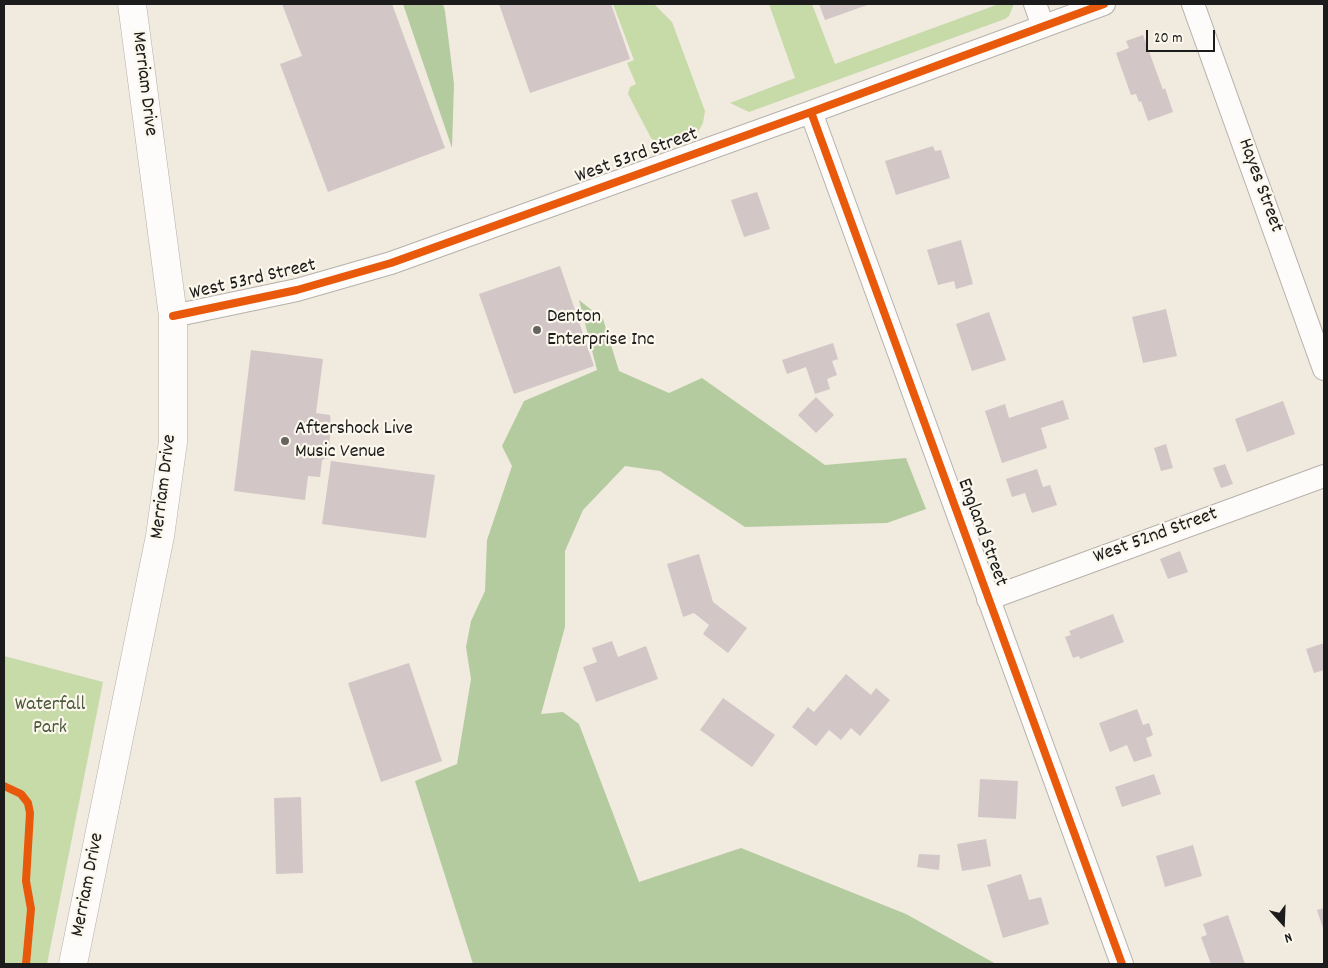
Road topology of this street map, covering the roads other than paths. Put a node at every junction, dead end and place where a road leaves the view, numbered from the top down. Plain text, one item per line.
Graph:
1 (132, 4) edge
2 (1035, 4) edge
3 (1104, 4) edge
4 (1193, 4) edge
5 (1043, 26) junction
6 (811, 112) junction
7 (173, 316) junction
8 (1324, 369) edge
9 (1324, 476) edge
10 (988, 599) junction
11 (73, 964) edge
12 (1122, 964) edge

1 - 7 main road, Merriam Drive
2 - 5 street
3 - 5 street, West 53rd Street
4 - 8 street, Hayes Street
5 - 6 street, West 53rd Street
6 - 7 street, West 53rd Street
6 - 10 street, England Street
7 - 11 main road, Merriam Drive
9 - 10 street, West 52nd Street
10 - 12 street, England Street

